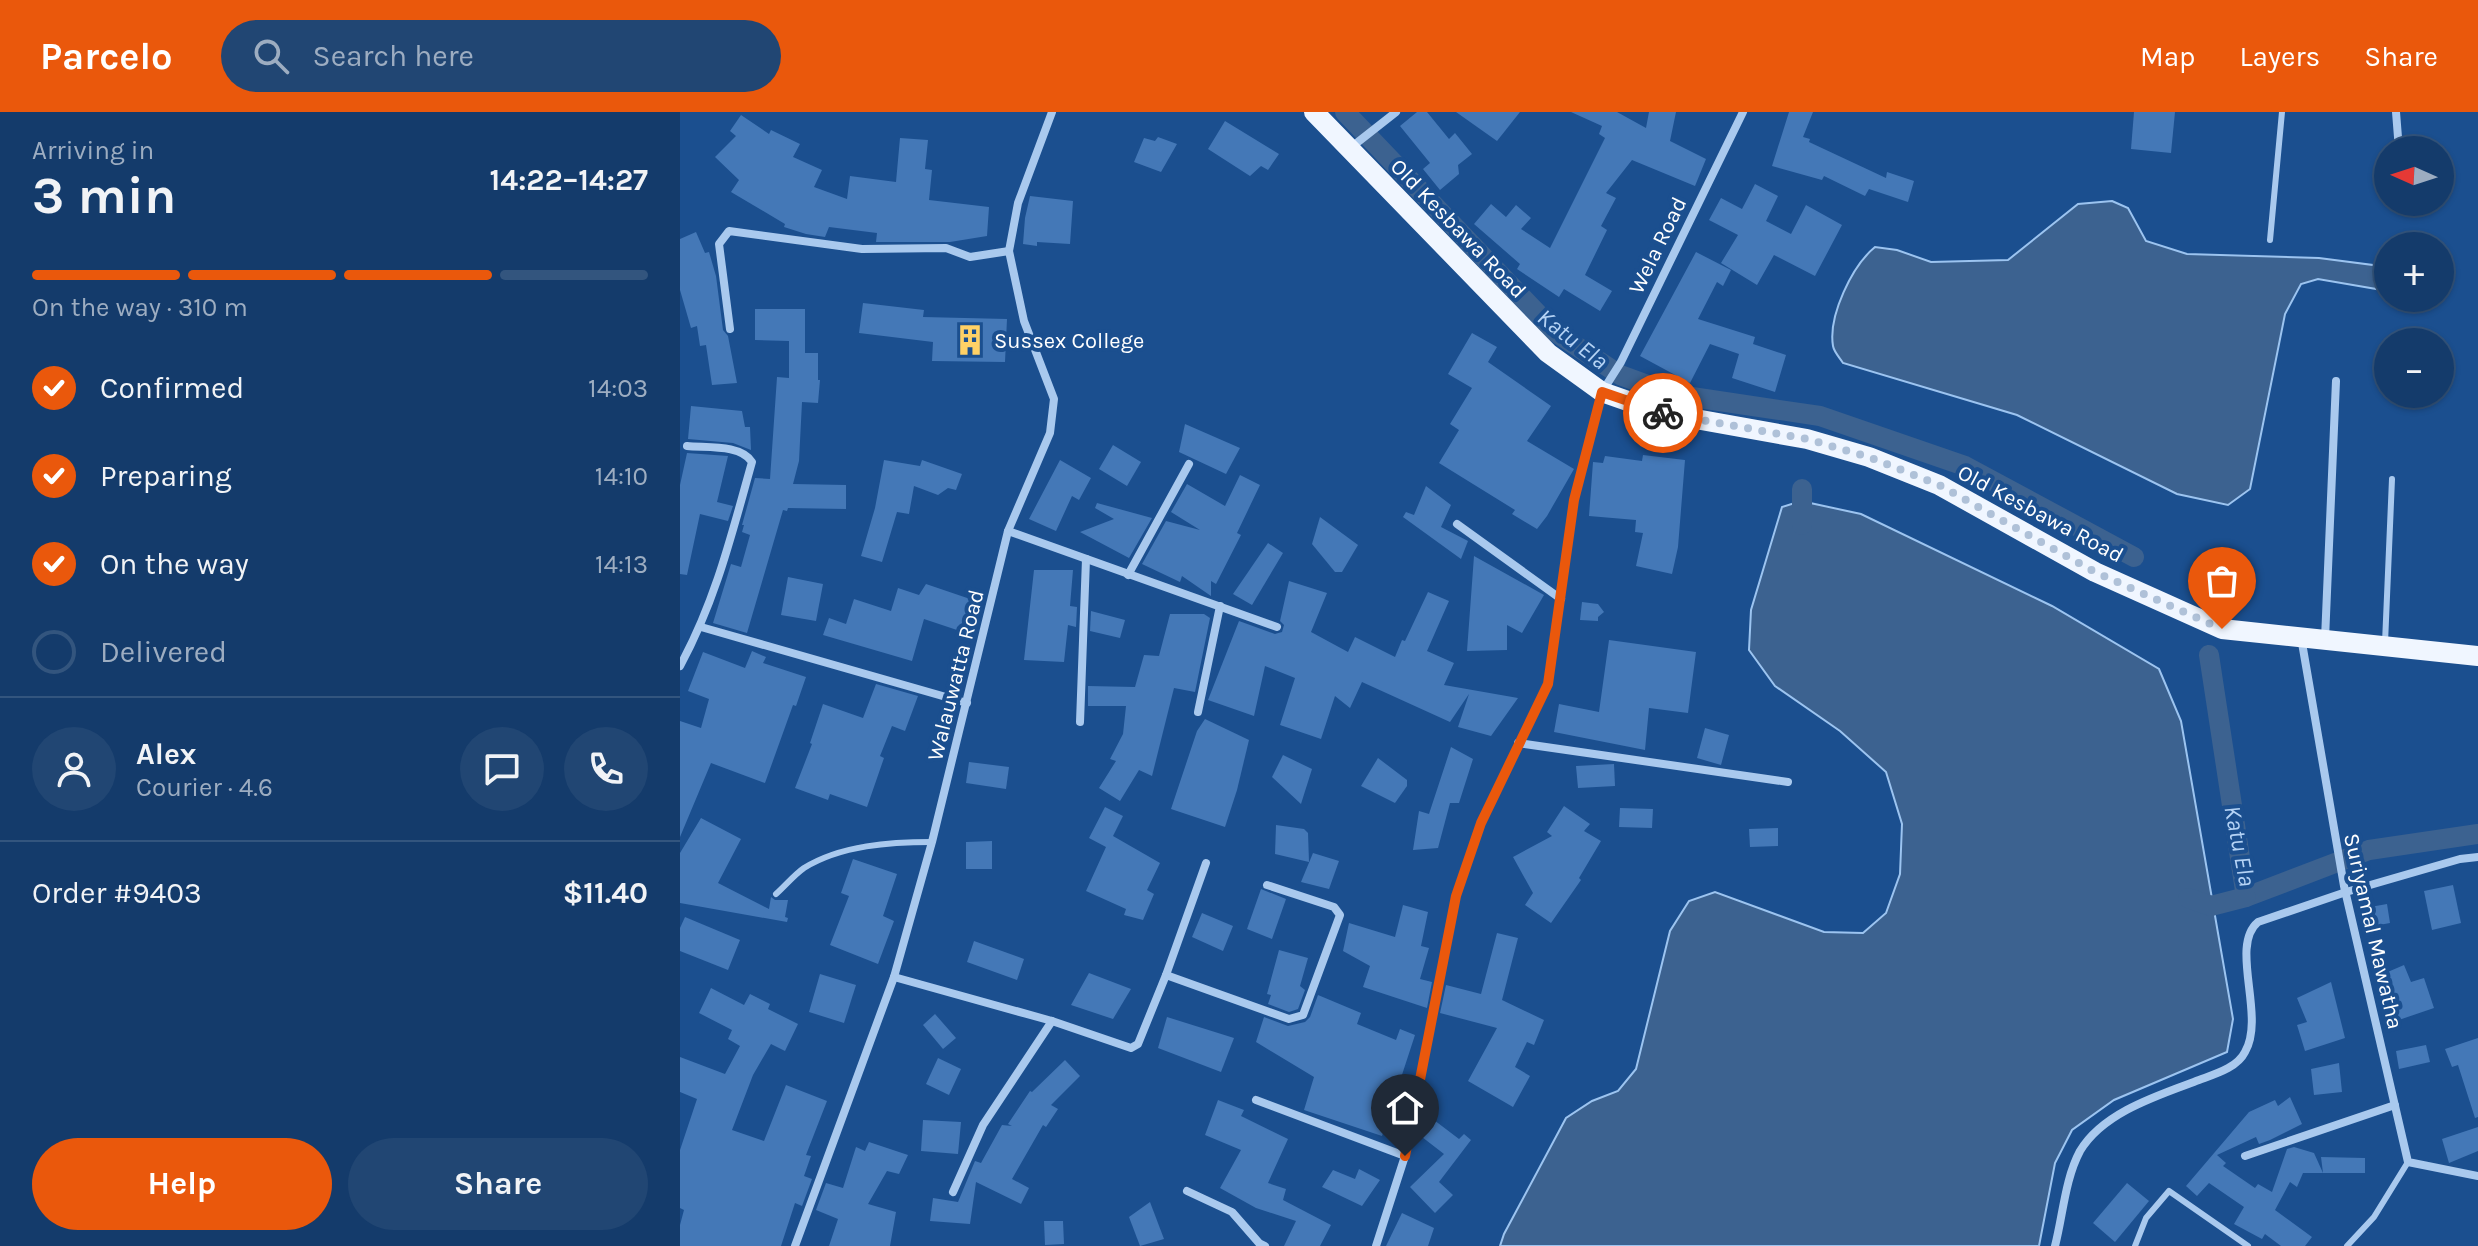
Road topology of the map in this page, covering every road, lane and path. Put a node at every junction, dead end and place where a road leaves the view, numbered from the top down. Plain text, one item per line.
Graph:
1 (1052, 112) edge
2 (1314, 112) edge
3 (1396, 112) edge
4 (1743, 112) edge
5 (2282, 112) edge
6 (2396, 112) edge
7 (2398, 136) edge
8 (1349, 149) junction
9 (2270, 240) dead end
10 (1009, 251) junction
11 (730, 329) dead end
12 (2336, 381) dead end
13 (1606, 387) junction
14 (687, 446) dead end
15 (1189, 464) dead end
16 (2392, 479) dead end
17 (1457, 524) dead end
18 (1008, 531) junction
19 (1086, 559) junction
20 (1128, 575) junction
21 (1561, 599) junction
22 (1220, 606) junction
23 (701, 627) junction
24 (1277, 627) dead end
25 (2301, 637) junction
26 (2325, 640) junction
27 (2385, 646) junction
28 (2478, 656) edge
29 (680, 666) edge
30 (967, 703) junction
31 (1198, 712) dead end
32 (1080, 722) dead end
33 (1518, 743) junction
34 (1788, 782) dead end
35 (932, 842) junction
36 (2478, 857) edge
37 (1206, 863) dead end
38 (1267, 885) dead end
39 (2345, 889) junction
40 (776, 894) dead end
41 (1166, 975) junction
42 (894, 977) junction
43 (1052, 1021) junction
44 (1256, 1100) dead end
45 (2395, 1105) junction
46 (1405, 1156) junction
47 (2245, 1156) dead end
48 (2408, 1162) junction
49 (2478, 1176) edge
50 (1187, 1191) dead end
51 (953, 1192) dead end
52 (795, 1246) edge
53 (1265, 1246) edge
54 (1376, 1246) edge
55 (2055, 1246) edge
56 (2135, 1246) edge
57 (2248, 1246) edge
58 (2347, 1246) edge

1 - 10 street, Walauwatta Road
2 - 8 main road, Old Kesbawa Road
3 - 8 street
4 - 13 street, Wela Road
5 - 9 lane
6 - 7 street
8 - 13 main road, Old Kesbawa Road
10 - 11 street
10 - 18 street, Walauwatta Road
12 - 26 street
13 - 21 street, Wela Road
13 - 25 main road, Old Kesbawa Road
14 - 23 street
15 - 20 street
16 - 27 lane
17 - 21 street
18 - 19 street
18 - 30 street, Walauwatta Road
19 - 20 street
19 - 32 street
20 - 22 street
21 - 33 street, Wela Road
22 - 24 street
22 - 31 street
23 - 29 street
23 - 30 street
25 - 26 main road, Old Kesbawa Road
25 - 39 street, Suriyamal Mawatha
26 - 27 main road, Old Kesbawa Road
27 - 28 main road, Old Kesbawa Road
30 - 35 street, Walauwatta Road
33 - 34 street
33 - 46 street, Wela Road
35 - 40 lane
35 - 42 street, Walauwatta Road
36 - 39 street
37 - 41 street
38 - 41 street
39 - 45 street, Suriyamal Mawatha
39 - 55 street
41 - 43 street
42 - 43 street
42 - 52 street, Walauwatta Road
43 - 51 street
44 - 46 street
45 - 47 street
45 - 48 street, Suriyamal Mawatha
46 - 54 street, Wela Road
48 - 49 street
48 - 58 lane
50 - 53 street
56 - 57 lane

